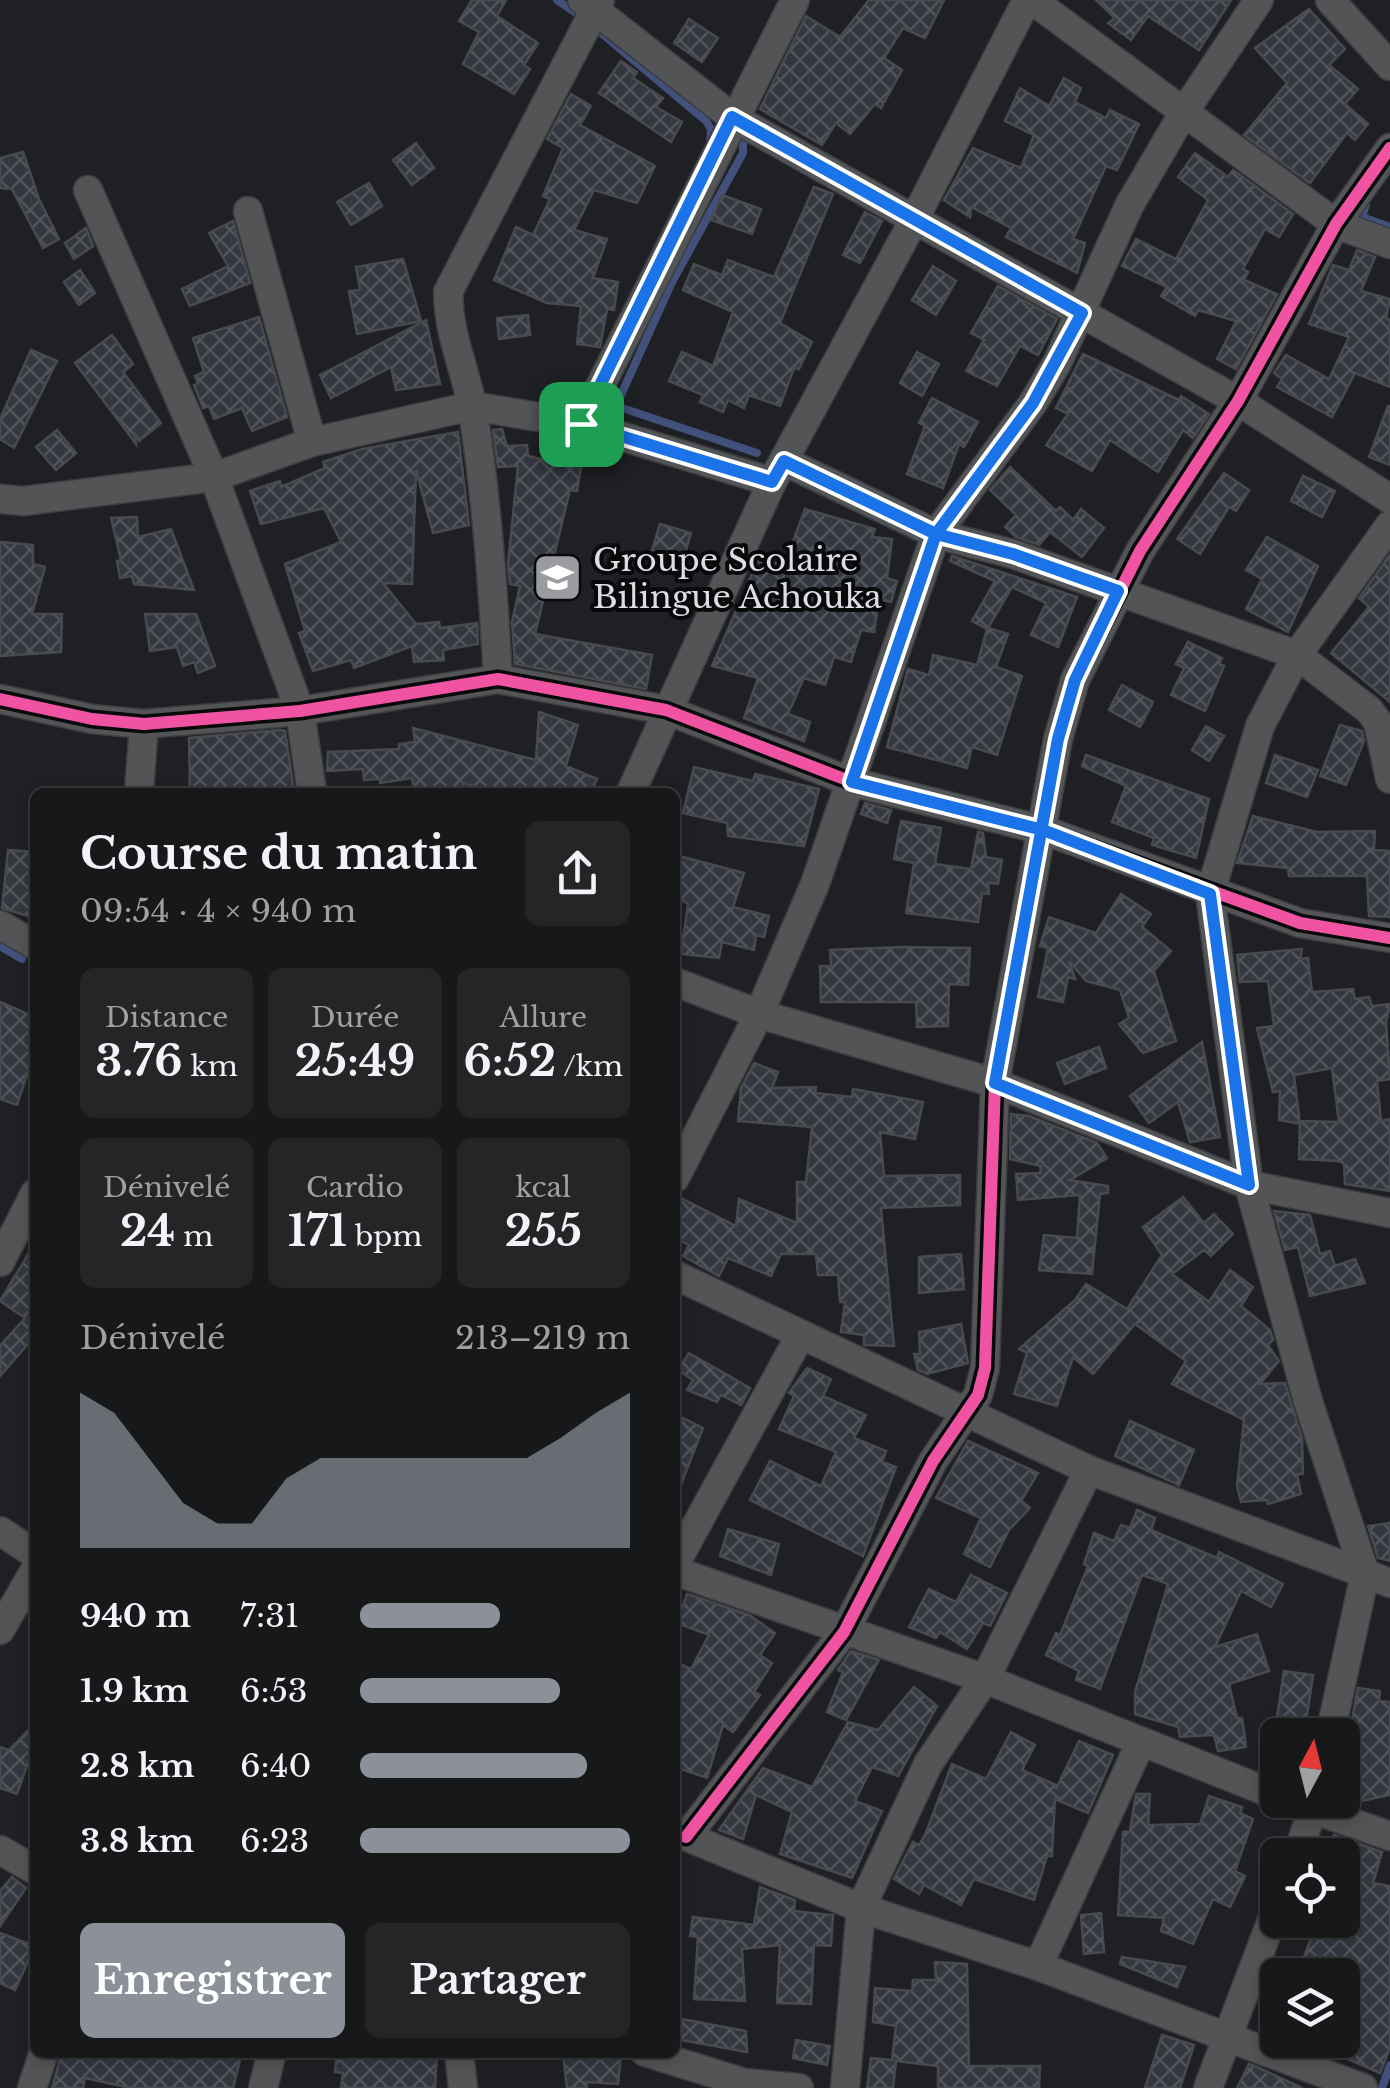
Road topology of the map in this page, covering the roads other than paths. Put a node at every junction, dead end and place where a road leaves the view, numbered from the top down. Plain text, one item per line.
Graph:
1 (795, 0) edge
2 (1029, 0) edge
3 (1259, 0) edge
4 (1330, 0) edge
5 (593, 3) edge
6 (1390, 66) edge
7 (1184, 112) junction
8 (732, 117) junction
9 (1390, 148) edge
10 (88, 190) dead end
11 (248, 211) dead end
12 (914, 220) junction
13 (1336, 224) junction
14 (1390, 244) edge
15 (1082, 313) junction
16 (1238, 401) junction
17 (472, 406) junction
18 (581, 424) junction
19 (312, 442) junction
20 (778, 471) junction
21 (214, 477) junction
22 (0, 499) edge
23 (1390, 499) edge
24 (1390, 525) edge
25 (936, 534) junction
26 (1118, 591) junction
27 (1297, 655) junction
28 (498, 679) junction
29 (0, 699) edge
30 (666, 710) junction
31 (300, 711) junction
32 (144, 724) junction
33 (1390, 779) edge
34 (852, 782) junction
35 (140, 788) edge
36 (311, 788) edge
37 (633, 788) edge
38 (1043, 830) junction
39 (1210, 894) junction
40 (0, 924) edge
41 (1390, 938) edge
42 (30, 942) edge
43 (680, 984) edge
44 (760, 1014) junction
45 (995, 1083) junction
46 (680, 1168) edge
47 (1249, 1185) junction
48 (30, 1205) edge
49 (1390, 1213) edge
50 (11, 1252) edge
51 (680, 1278) edge
52 (800, 1336) junction
53 (962, 1414) junction
54 (1089, 1470) junction
55 (0, 1531) edge
56 (30, 1551) edge
57 (680, 1558) edge
58 (680, 1569) edge
59 (1377, 1578) edge
60 (30, 1579) edge
61 (0, 1630) edge
62 (844, 1632) junction
63 (985, 1679) junction
64 (1335, 1718) edge
65 (1141, 1742) junction
66 (1260, 1789) edge
67 (1345, 1818) edge
68 (680, 1835) edge
69 (1390, 1836) edge
70 (0, 1850) edge
71 (30, 1867) edge
72 (861, 1908) junction
73 (1264, 1938) edge
74 (1038, 1966) junction
75 (1224, 2038) junction
76 (42, 2058) edge
77 (270, 2058) edge
78 (460, 2058) edge
79 (664, 2058) edge
80 (32, 2088) edge
81 (263, 2088) edge
82 (464, 2088) edge
83 (799, 2088) edge
84 (845, 2088) edge
85 (1208, 2088) edge
86 (1364, 2088) edge

1 - 8 street
2 - 7 street
2 - 12 street
3 - 7 street
4 - 6 street
5 - 8 street
5 - 17 street
7 - 13 street
7 - 15 street
8 - 12 street
8 - 18 street
9 - 13 street
10 - 21 street
11 - 19 street
12 - 15 street
12 - 20 street
13 - 14 street
13 - 16 street
15 - 16 street
15 - 25 street
16 - 23 street
16 - 26 street
17 - 18 street
17 - 19 street
17 - 28 street
18 - 20 street
19 - 21 street
20 - 25 street
20 - 30 street
21 - 22 street
21 - 31 street
24 - 27 street
25 - 26 street
25 - 34 street
26 - 27 street
26 - 38 street
27 - 33 street
27 - 39 street
28 - 30 street
28 - 31 street
29 - 32 street
30 - 34 street
30 - 37 street
31 - 32 street
31 - 36 street
32 - 35 street
34 - 38 street
34 - 44 street
38 - 39 street
38 - 45 street
39 - 41 street
39 - 47 street
40 - 42 street
43 - 44 street
44 - 45 street
44 - 46 street
45 - 47 street
45 - 53 street
47 - 49 street
47 - 59 street
48 - 50 street
51 - 52 street
52 - 53 street
52 - 57 street
53 - 54 street
53 - 62 street
54 - 59 street
54 - 63 street
55 - 56 street
58 - 62 street
59 - 64 street
60 - 61 street
62 - 63 street
62 - 68 street
63 - 65 street
63 - 72 street
65 - 66 street
65 - 74 street
67 - 69 street
68 - 72 street
70 - 71 street
72 - 74 street
72 - 84 street
73 - 75 street
74 - 75 street
75 - 85 street
75 - 86 street
76 - 80 street
77 - 81 street
78 - 82 street
79 - 83 street

